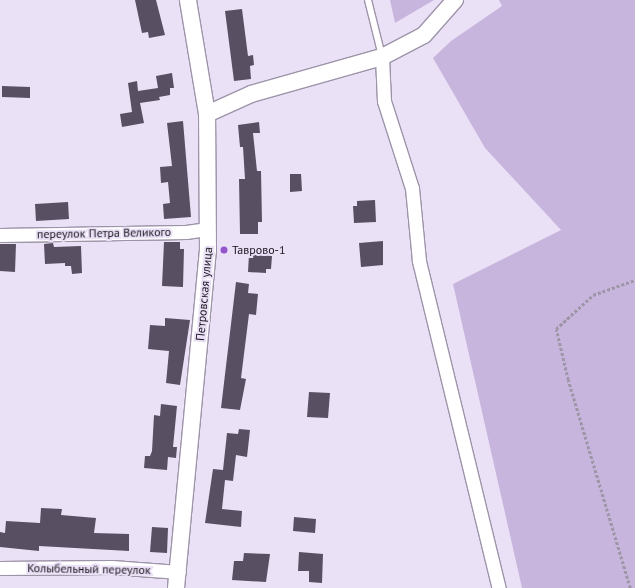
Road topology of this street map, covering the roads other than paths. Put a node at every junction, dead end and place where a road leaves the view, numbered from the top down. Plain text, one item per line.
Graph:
1 (188, 0) edge
2 (368, 0) edge
3 (455, 0) edge
4 (382, 57) junction
5 (207, 114) junction
6 (208, 230) junction
7 (0, 235) edge
8 (0, 568) edge
9 (179, 572) junction
10 (176, 588) edge
11 (499, 588) edge

1 - 5 street, Петровская улица
2 - 4 lane
3 - 4 street
4 - 5 street
4 - 11 street
5 - 6 street, Петровская улица
6 - 7 street, переулок Петра Великого
6 - 9 street, Петровская улица
8 - 9 street, Колыбельный переулок
9 - 10 street, Петровская улица

